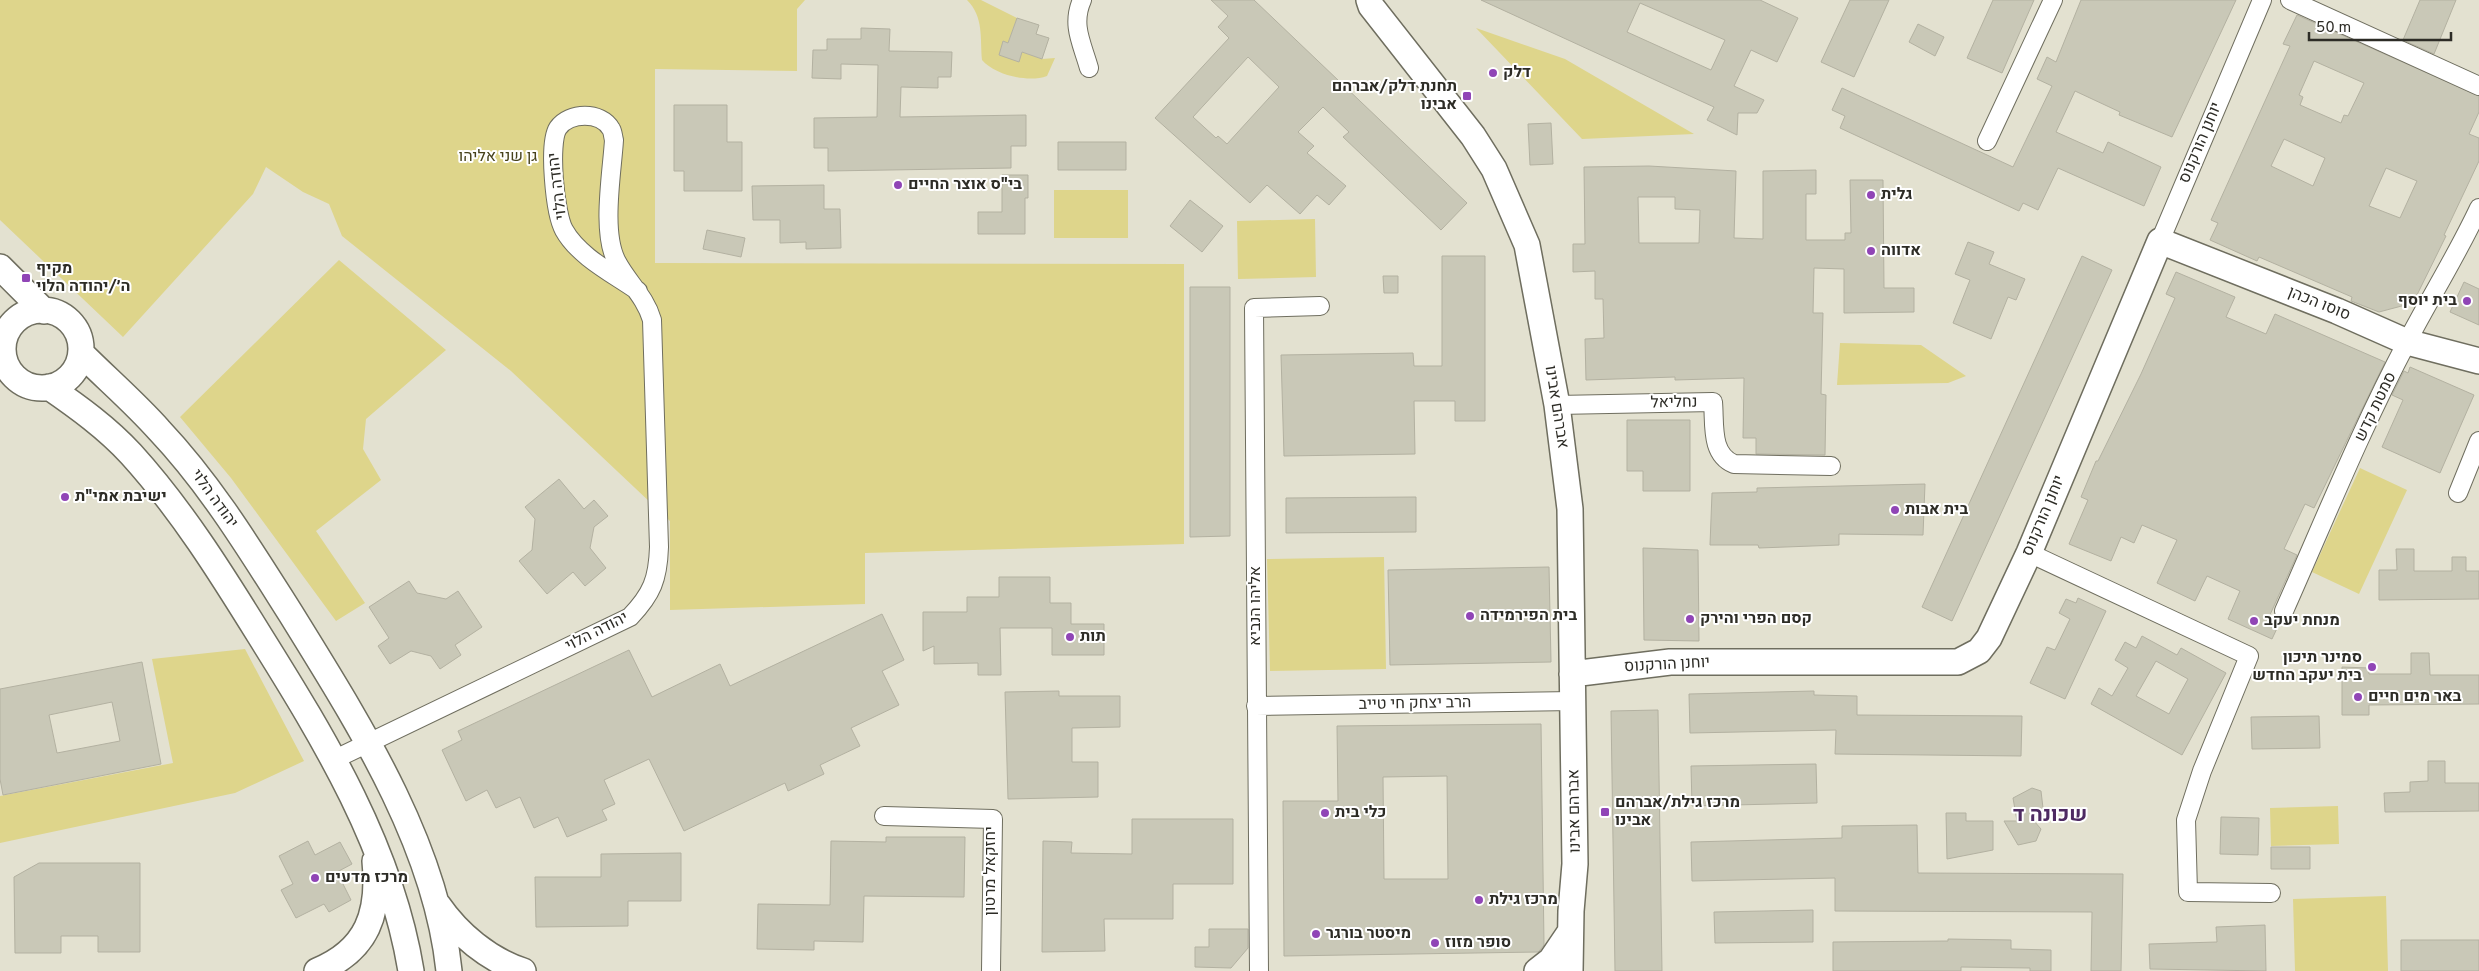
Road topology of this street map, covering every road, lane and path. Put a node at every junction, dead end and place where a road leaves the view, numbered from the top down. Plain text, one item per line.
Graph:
1 (1082, 0) edge
2 (1369, 0) edge
3 (2052, 0) edge
4 (2262, 0) edge
5 (2290, 0) edge
6 (1089, 68) dead end
7 (2479, 86) edge
8 (1987, 141) dead end
9 (2479, 208) edge
10 (2160, 241) junction
11 (0, 267) edge
12 (638, 291) junction
13 (1320, 306) dead end
14 (44, 311) junction
15 (2, 339) edge
16 (2407, 342) junction
17 (81, 353) junction
18 (2479, 361) edge
19 (49, 387) junction
20 (1557, 405) junction
21 (2479, 442) edge
22 (1831, 466) dead end
23 (2458, 493) dead end
24 (2029, 553) junction
25 (2284, 611) dead end
26 (1572, 674) junction
27 (1573, 701) junction
28 (1256, 706) junction
29 (367, 743) junction
30 (333, 760) junction
31 (884, 816) dead end
32 (372, 839) junction
33 (1575, 864) junction
34 (2271, 893) dead end
35 (434, 899) junction
36 (1570, 932) junction
37 (317, 971) edge
38 (411, 971) edge
39 (449, 971) edge
40 (523, 971) edge
41 (990, 971) edge
42 (1259, 971) edge
43 (1537, 971) edge
44 (1570, 971) edge
45 (1586, 971) edge

1 - 6 street
2 - 20 street, אברהם אבינו
3 - 8 street
4 - 10 street, יוחנן הורקנוס
5 - 7 street
9 - 16 street, סמטת קדש
10 - 16 street, סוסו הכהן
10 - 24 street, יוחנן הורקנוס
11 - 14 street
12 - 12 street, יהודה הלוי
12 - 29 street, יהודה הלוי
13 - 28 street, אליהו הנביא
14 - 15 street
14 - 17 street
15 - 19 street
16 - 18 street, סוסו הכהן
16 - 25 street, סמטת קדש
17 - 19 street
17 - 29 street, יהודה הלוי
19 - 30 street
20 - 22 street, נחליאל
20 - 26 street, אברהם אבינו
21 - 23 street
24 - 26 street, יוחנן הורקנוס
24 - 34 street
26 - 27 street, אברהם אבינו
27 - 28 street, הרב יצחק חי טייב
27 - 33 street, אברהם אבינו
28 - 42 street, אליהו הנביא
29 - 30 street, יהודה הלוי
29 - 35 street, יהודה הלוי
30 - 32 street
31 - 41 street, יחזקאל מרטון
32 - 37 street
32 - 38 street
33 - 36 street, אברהם אבינו
33 - 45 street, אברהם אבינו
35 - 39 street, יהודה הלוי
35 - 40 street
36 - 43 street
36 - 44 street, אברהם אבינו

